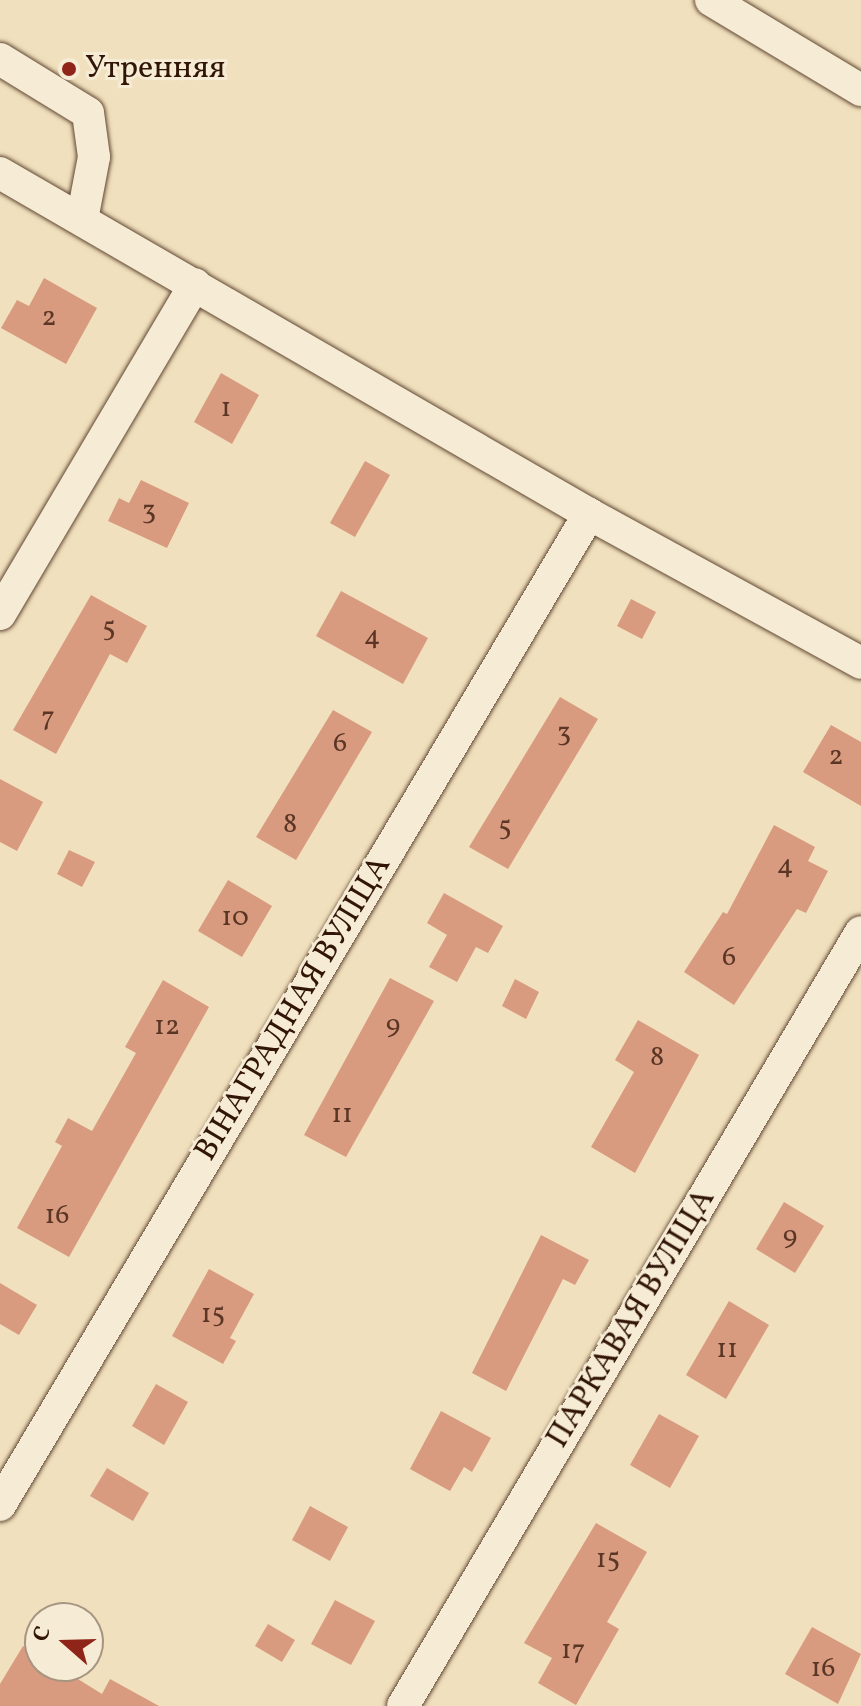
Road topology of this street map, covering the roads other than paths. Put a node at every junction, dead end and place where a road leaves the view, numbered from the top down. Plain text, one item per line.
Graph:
1 (711, 0) edge
2 (0, 59) edge
3 (861, 90) edge
4 (0, 173) edge
5 (82, 220) junction
6 (195, 284) junction
7 (589, 514) junction
8 (0, 614) edge
9 (861, 663) edge
10 (861, 932) edge
11 (0, 1505) edge
12 (403, 1706) edge

1 - 3 street
2 - 5 street
4 - 5 street
5 - 6 street
6 - 7 street
6 - 8 street
7 - 9 street
7 - 11 street, ВІНАГРАДНАЯ ВУЛІЦА
10 - 12 street, ПАРКАВАЯ ВУЛІЦА

